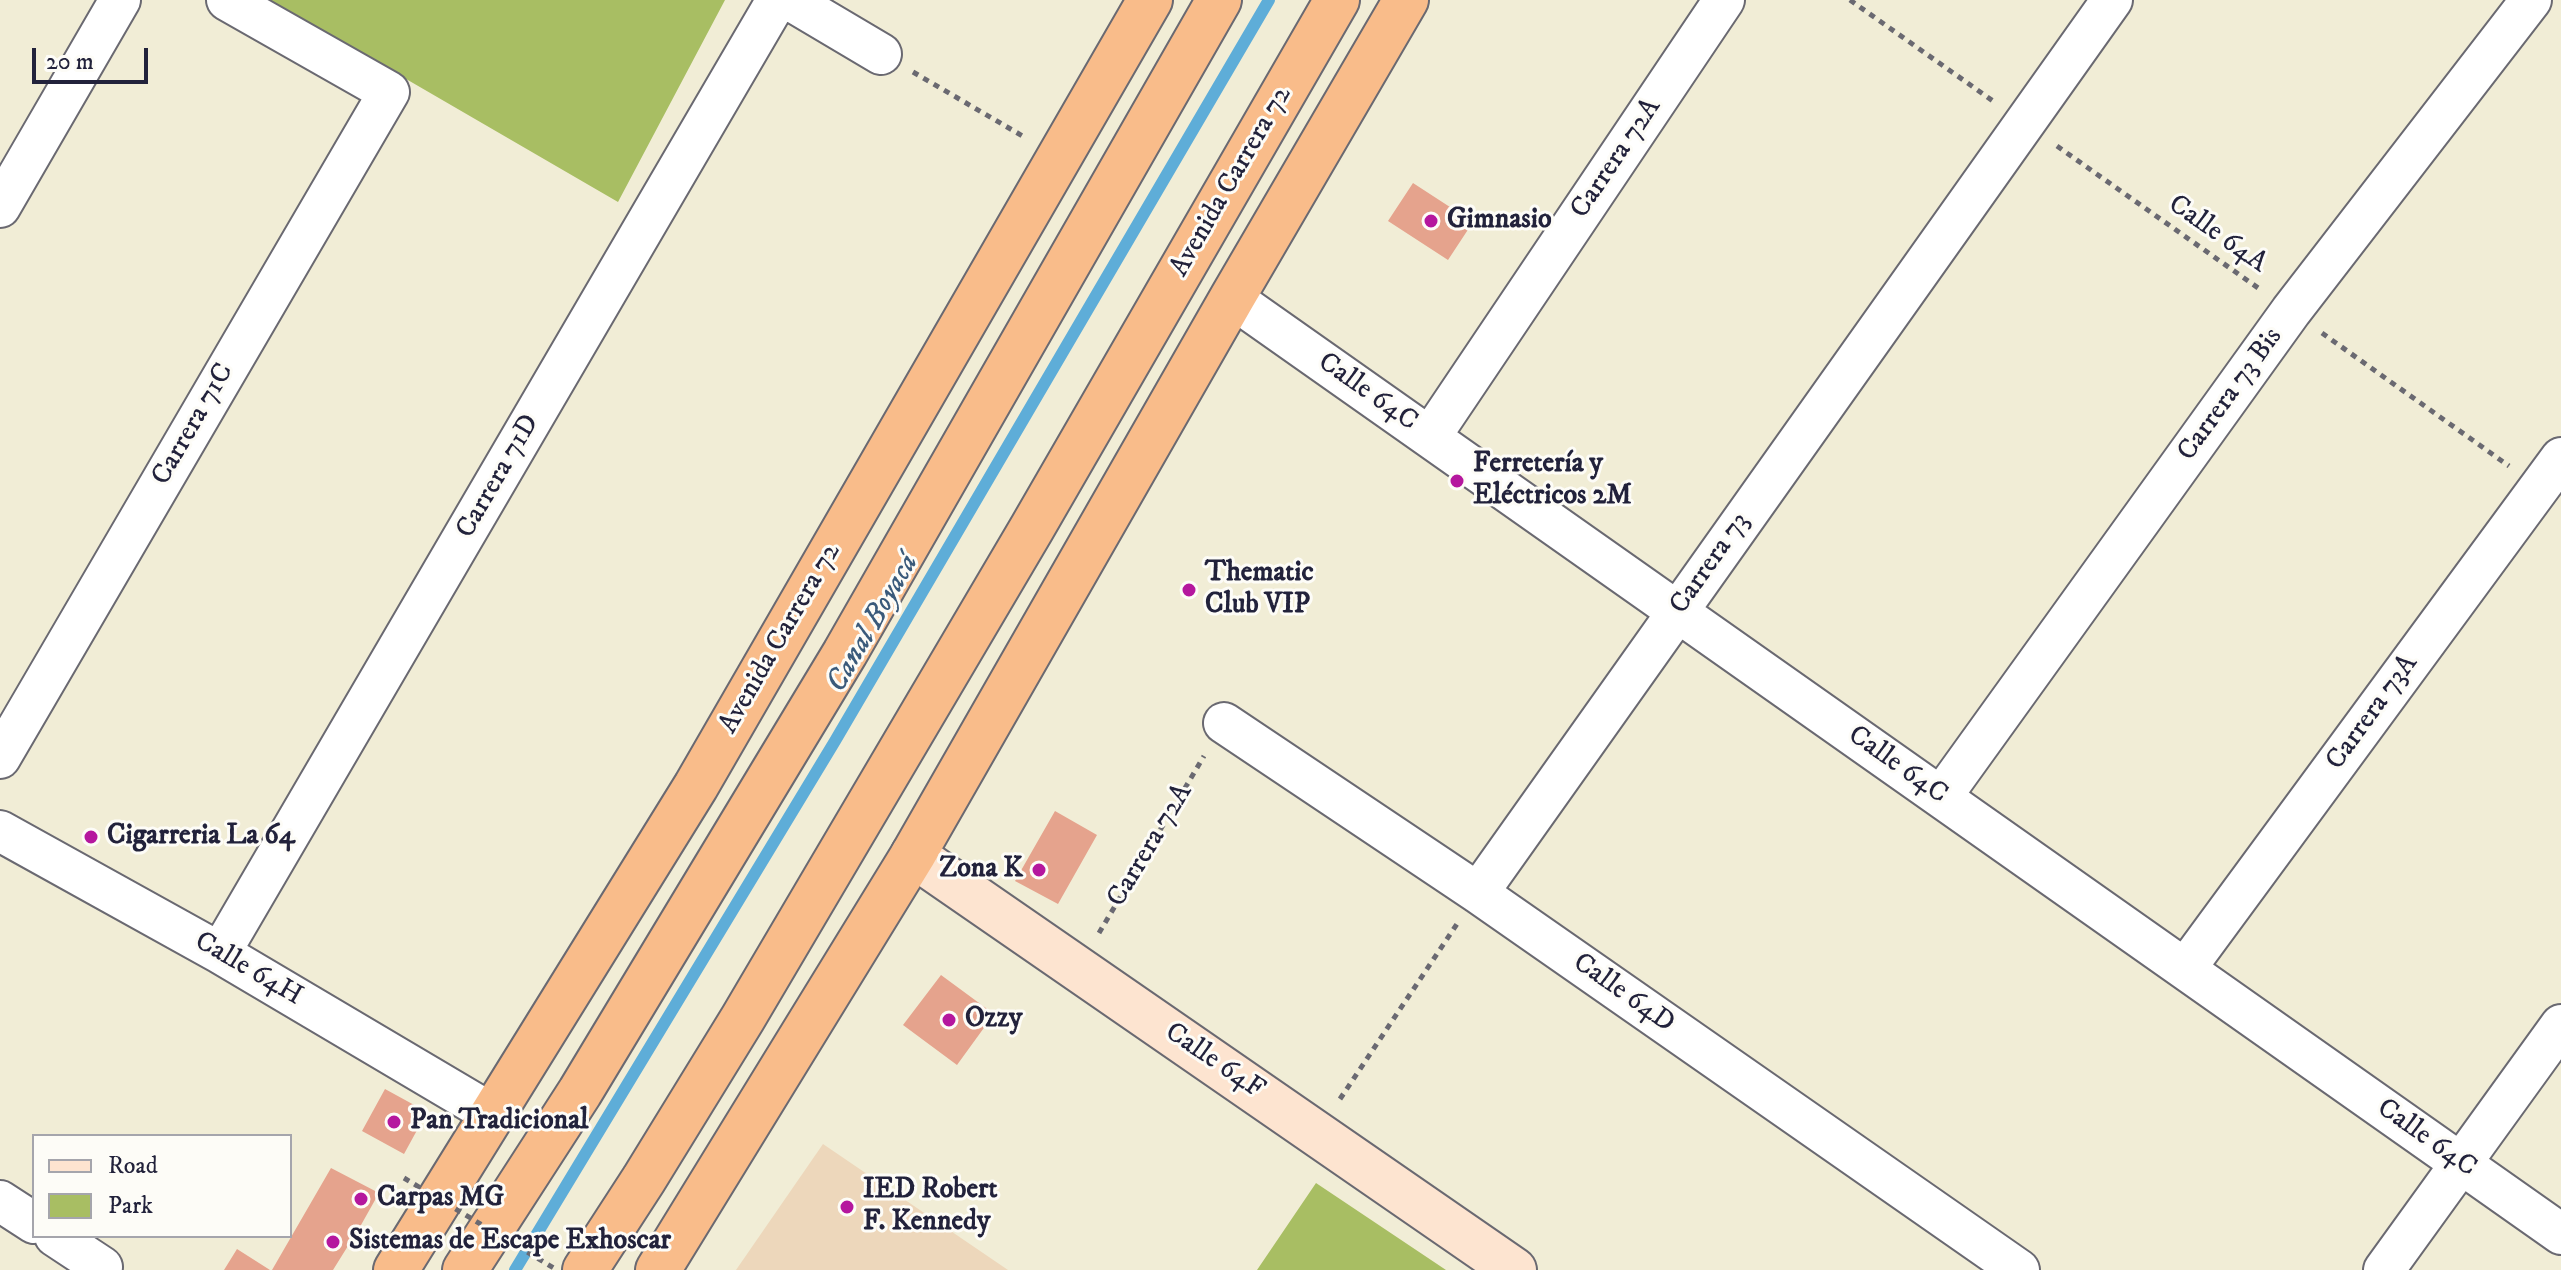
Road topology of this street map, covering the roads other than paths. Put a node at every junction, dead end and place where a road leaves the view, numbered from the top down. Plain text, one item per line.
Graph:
1 (120, 0) edge
2 (227, 0) edge
3 (777, 0) edge
4 (790, 0) edge
5 (1150, 0) edge
6 (1219, 0) edge
7 (1337, 0) edge
8 (1355, 0) edge
9 (1406, 0) edge
10 (1724, 0) edge
11 (2112, 0) edge
12 (2531, 0) edge
13 (881, 54) road end
14 (1353, 90) junction
15 (0, 207) edge
16 (1232, 298) junction
17 (1430, 437) junction
18 (877, 471) junction
19 (2550, 473) edge
20 (887, 578) junction
21 (1677, 611) junction
22 (1224, 723) road end
23 (0, 758) edge
24 (1941, 797) junction
25 (0, 831) edge
26 (913, 855) junction
27 (1478, 893) junction
28 (220, 953) junction
29 (2185, 969) junction
30 (2561, 1025) edge
31 (492, 1114) junction
32 (2462, 1164) junction
33 (2561, 1234) edge
34 (58, 1238) edge
35 (102, 1267) dead end
36 (396, 1270) edge
37 (465, 1270) edge
38 (585, 1270) edge
39 (658, 1270) edge
40 (1514, 1270) edge
41 (2019, 1270) edge
42 (2384, 1270) edge

1 - 15 street
2 - 23 street, Carrera 71C
3 - 28 street, Carrera 71D
4 - 13 street
5 - 18 highway, Avenida Carrera 72
6 - 20 highway
7 - 38 highway, Avenida Carrera 72
8 - 14 highway
9 - 14 highway, Avenida Carrera 72
10 - 17 street, Carrera 72A
11 - 21 street, Carrera 73
12 - 24 street, Carrera 73 Bis
14 - 16 highway, Avenida Carrera 72
16 - 17 street, Calle 64C
16 - 26 highway, Avenida Carrera 72
17 - 21 street, Calle 64C
18 - 20 highway
18 - 31 highway, Avenida Carrera 72
19 - 29 street, Carrera 73A
20 - 37 highway
21 - 24 street, Calle 64C
21 - 27 street, Carrera 73
22 - 27 street, Calle 64D
24 - 29 street, Calle 64C
25 - 28 street, Calle 64H
26 - 39 highway, Avenida Carrera 72
26 - 40 street, Calle 64F
27 - 41 street, Calle 64D
28 - 31 street, Calle 64H
29 - 32 street, Calle 64C
30 - 32 street
31 - 36 highway, Avenida Carrera 72
32 - 33 street, Calle 64C
32 - 42 street
34 - 35 street

